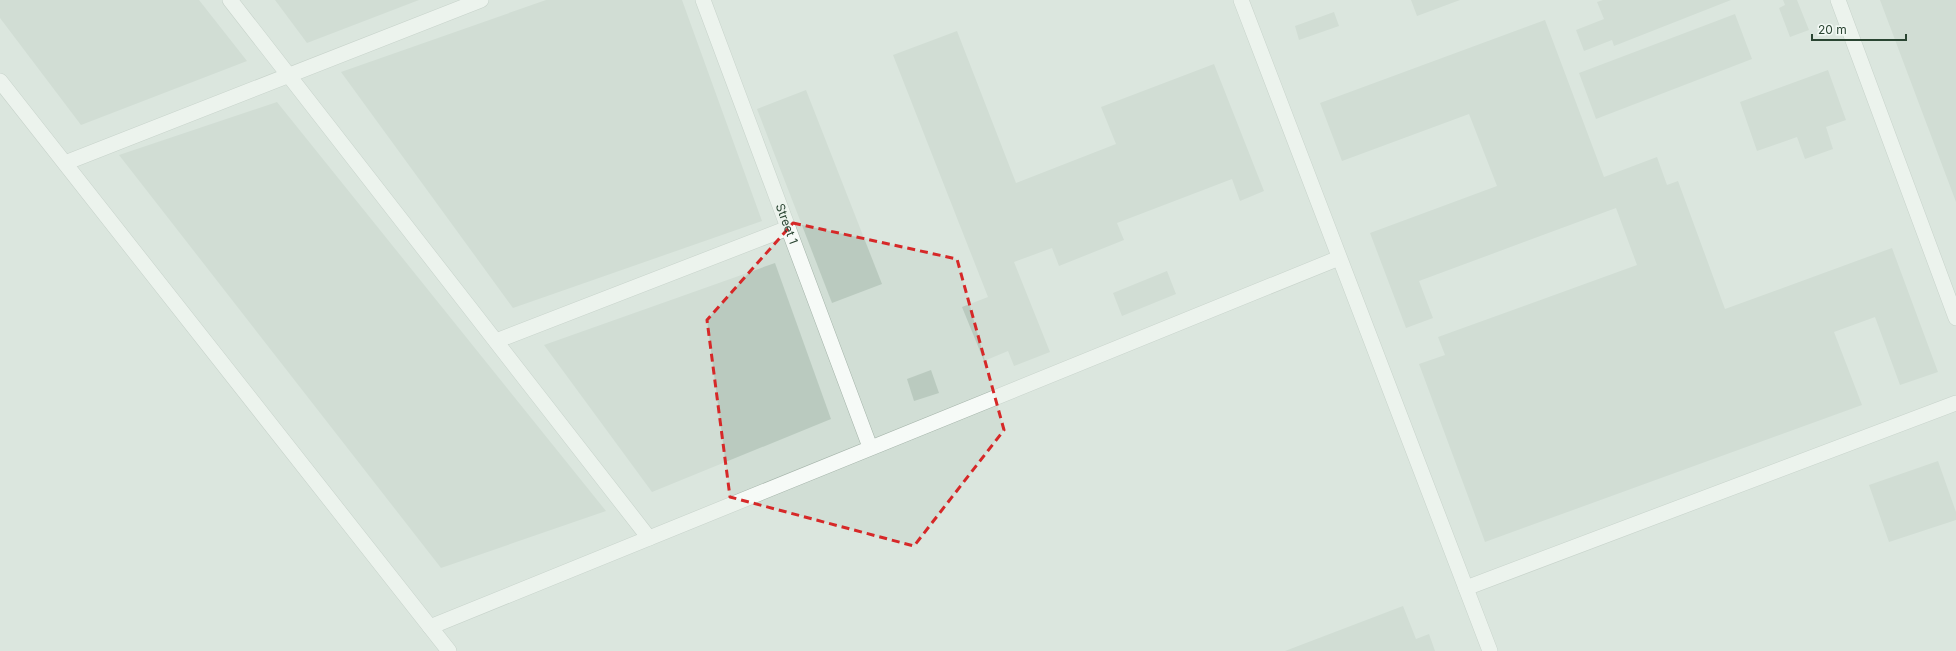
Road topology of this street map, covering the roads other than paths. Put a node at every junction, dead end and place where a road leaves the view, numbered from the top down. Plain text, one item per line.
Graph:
1 (230, 0) edge
2 (481, 0) edge
3 (703, 0) edge
4 (1240, 0) edge
5 (1838, 0) edge
6 (290, 76) junction
7 (0, 81) edge
8 (65, 163) junction
9 (788, 228) junction
10 (1339, 258) junction
11 (1956, 318) edge
12 (496, 341) junction
13 (1956, 403) edge
14 (870, 447) junction
15 (649, 538) junction
16 (1466, 588) junction
17 (430, 627) junction
18 (449, 651) edge
19 (1490, 651) edge

1 - 6 lane
2 - 6 lane
3 - 9 lane, Street 1
4 - 10 lane
5 - 11 lane
6 - 8 lane
6 - 12 lane
7 - 8 lane
8 - 17 lane
9 - 12 lane
9 - 14 lane, Street 1
10 - 14 lane
10 - 16 lane
12 - 15 lane
13 - 16 lane
14 - 15 lane
15 - 17 lane
16 - 19 lane
17 - 18 lane

